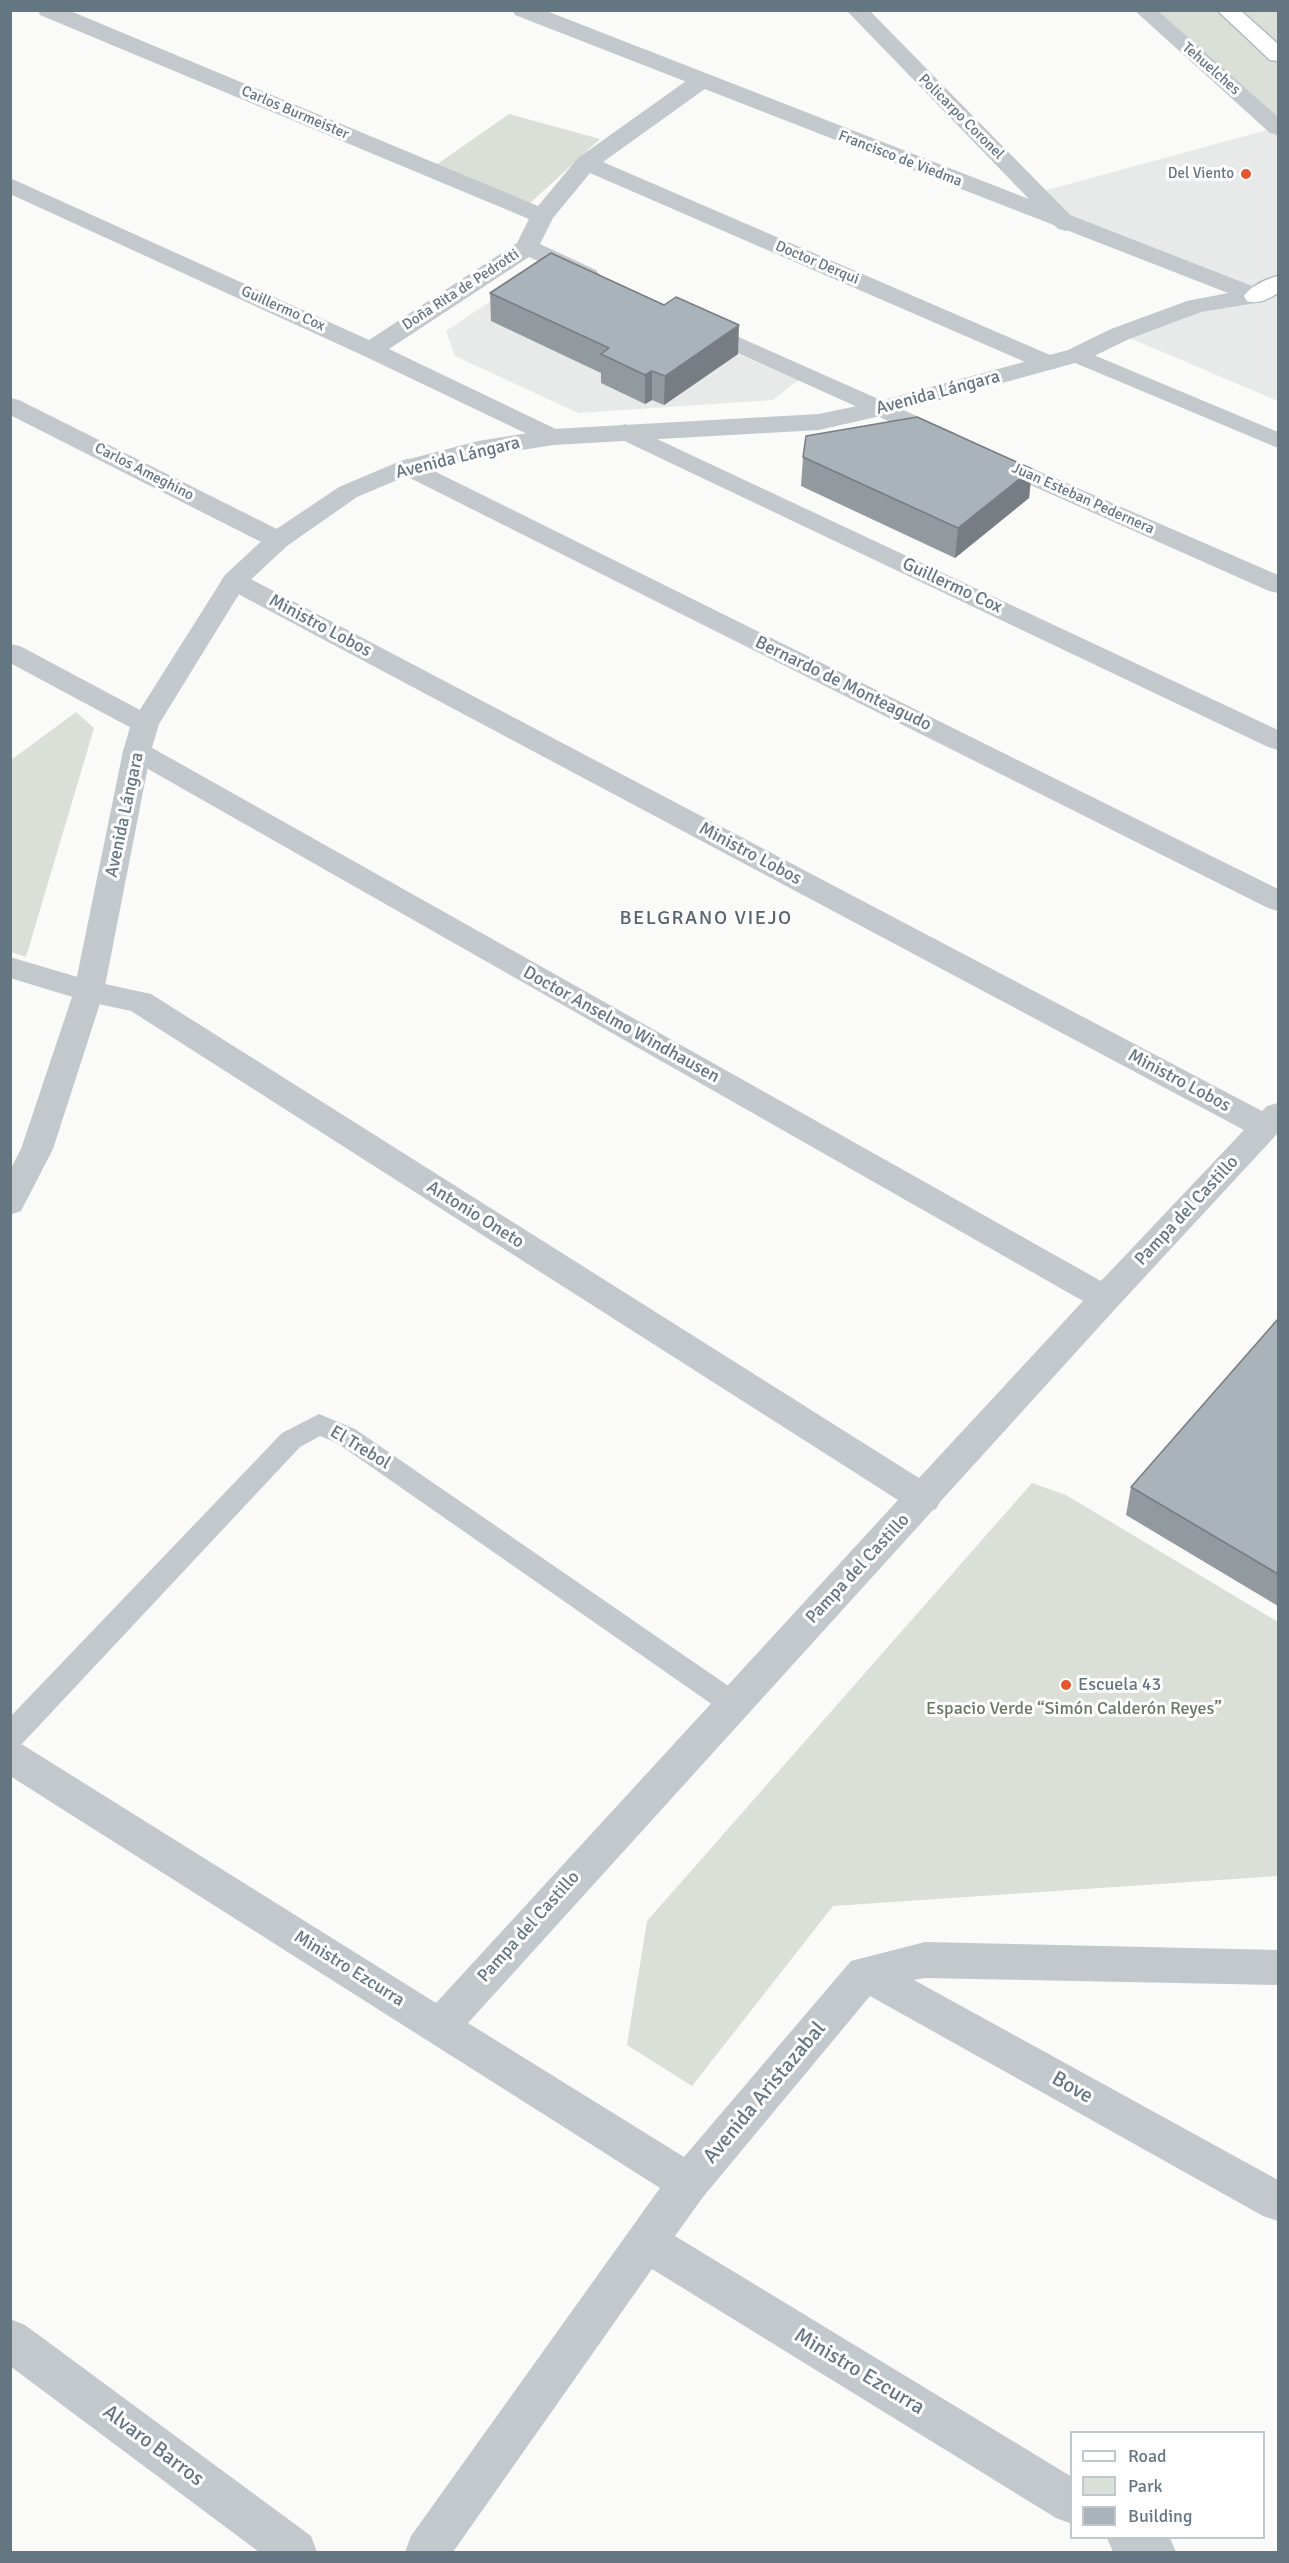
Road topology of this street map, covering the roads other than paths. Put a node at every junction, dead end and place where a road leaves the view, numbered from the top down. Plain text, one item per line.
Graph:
1 (48, 10) edge
2 (523, 10) edge
3 (856, 10) edge
4 (1144, 10) edge
5 (1227, 10) edge
6 (1278, 55) edge
7 (701, 81) junction
8 (1278, 128) edge
9 (586, 164) junction
10 (10, 185) edge
11 (542, 216) junction
12 (1066, 224) junction
13 (527, 247) junction
14 (1278, 283) edge
15 (612, 286) edge
16 (1267, 300) edge
17 (676, 316) edge
18 (371, 350) junction
19 (1077, 356) junction
20 (1048, 363) junction
21 (10, 405) edge
22 (880, 409) junction
23 (625, 432) junction
24 (553, 437) junction
25 (1278, 441) edge
26 (407, 467) junction
27 (278, 540) junction
28 (234, 581) junction
29 (1278, 585) edge
30 (10, 652) edge
31 (141, 738) junction
32 (1278, 741) edge
33 (1278, 901) edge
34 (10, 967) edge
35 (89, 991) junction
36 (1272, 1120) edge
37 (10, 1203) edge
38 (1106, 1298) junction
39 (924, 1499) junction
40 (733, 1704) junction
41 (10, 1737) edge
42 (10, 1756) edge
43 (1278, 1967) edge
44 (865, 1974) junction
45 (440, 2026) junction
46 (688, 2183) junction
47 (1278, 2202) edge
48 (646, 2242) junction
49 (10, 2340) edge
50 (1070, 2501) edge
51 (1132, 2539) edge
52 (295, 2553) edge
53 (427, 2553) edge
54 (1154, 2553) edge

1 - 11 street, Carlos Burmeister
2 - 7 street, Francisco de Viedma
3 - 12 street, Policarpo Coronel
4 - 8 street, Tehuelches
5 - 6 main road
7 - 9 street, Doña Rita de Pedrotti
7 - 12 street, Francisco de Viedma
9 - 11 street, Doña Rita de Pedrotti
9 - 20 street, Doctor Derqui
10 - 18 street, Guillermo Cox
11 - 13 street, Doña Rita de Pedrotti
12 - 16 street, Francisco de Viedma
13 - 15 street
13 - 18 street, Doña Rita de Pedrotti
14 - 16 main road
16 - 19 street, Avenida Lángara
17 - 22 street, Juan Esteban Pedernera
18 - 24 street, Guillermo Cox
19 - 20 street, Avenida Lángara
19 - 25 street
20 - 22 street, Avenida Lángara
21 - 27 street, Carlos Ameghino
22 - 23 street, Avenida Lángara
22 - 29 street, Juan Esteban Pedernera
23 - 24 street, Avenida Lángara
23 - 32 street, Guillermo Cox
24 - 26 street, Avenida Lángara
26 - 27 street, Avenida Lángara
26 - 33 street, Bernardo de Monteagudo
27 - 28 street, Avenida Lángara
28 - 31 street, Avenida Lángara
28 - 36 street, Ministro Lobos
30 - 31 street, Doctor Anselmo Windhausen
31 - 35 street, Avenida Lángara
31 - 38 street, Doctor Anselmo Windhausen
34 - 35 street, Antonio Oneto
35 - 37 street, Avenida Lángara
35 - 39 street, Antonio Oneto
36 - 38 street, Pampa del Castillo
38 - 39 street, Pampa del Castillo
39 - 40 street, Pampa del Castillo
40 - 41 lane, El Trebol
40 - 45 street, Pampa del Castillo
42 - 45 street, Ministro Ezcurra
43 - 44 street
44 - 46 street, Avenida Aristazabal
44 - 47 street, Bove
45 - 46 street, Ministro Ezcurra
46 - 48 street, Avenida Aristazabal
48 - 50 street, Ministro Ezcurra
48 - 53 street, Avenida Aristazabal
49 - 52 street, Alvaro Barros
51 - 54 street

